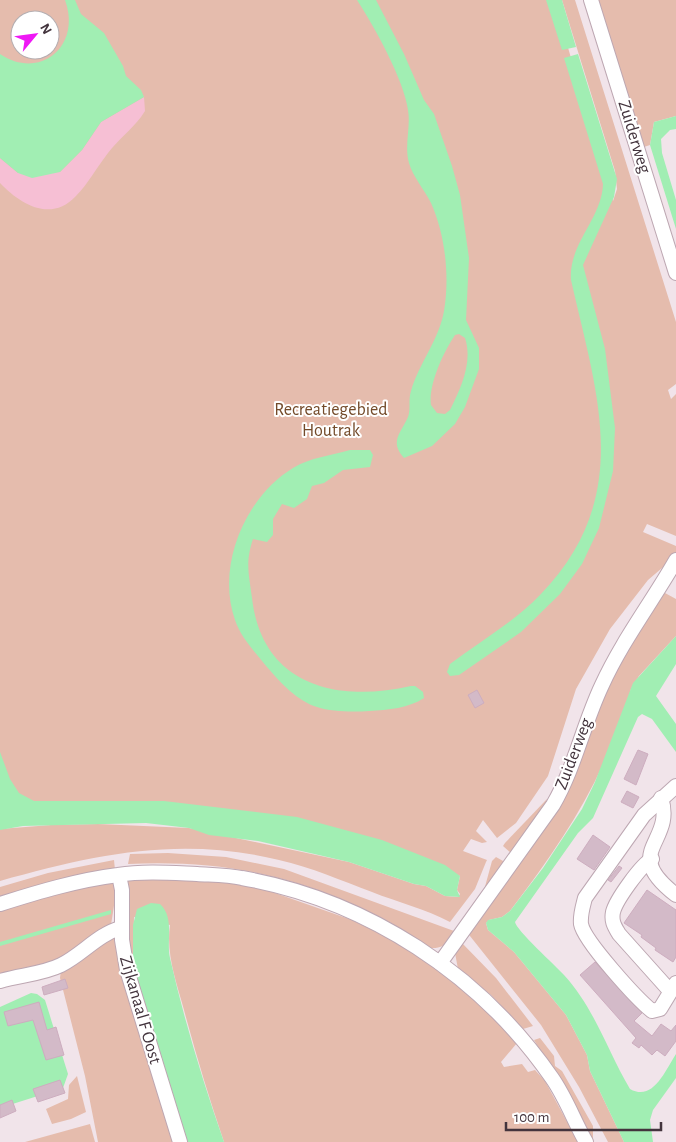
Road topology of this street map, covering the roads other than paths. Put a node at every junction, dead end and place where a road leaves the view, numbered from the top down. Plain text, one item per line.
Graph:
1 (592, 0) edge
2 (676, 273) edge
3 (676, 560) edge
4 (676, 786) edge
5 (661, 798) junction
6 (652, 858) junction
7 (119, 874) junction
8 (676, 895) edge
9 (0, 904) edge
10 (121, 928) junction
11 (440, 962) junction
12 (0, 981) edge
13 (673, 987) edge
14 (180, 1142) edge
15 (586, 1142) edge

1 - 2 street, Zuiderweg
3 - 11 street, Zuiderweg
4 - 5 street
5 - 6 street
5 - 13 street
6 - 8 street
6 - 13 street
7 - 9 street
7 - 10 street, Zijkanaal F Oost
7 - 11 street
10 - 12 street
10 - 14 street, Zijkanaal F Oost
11 - 15 street

